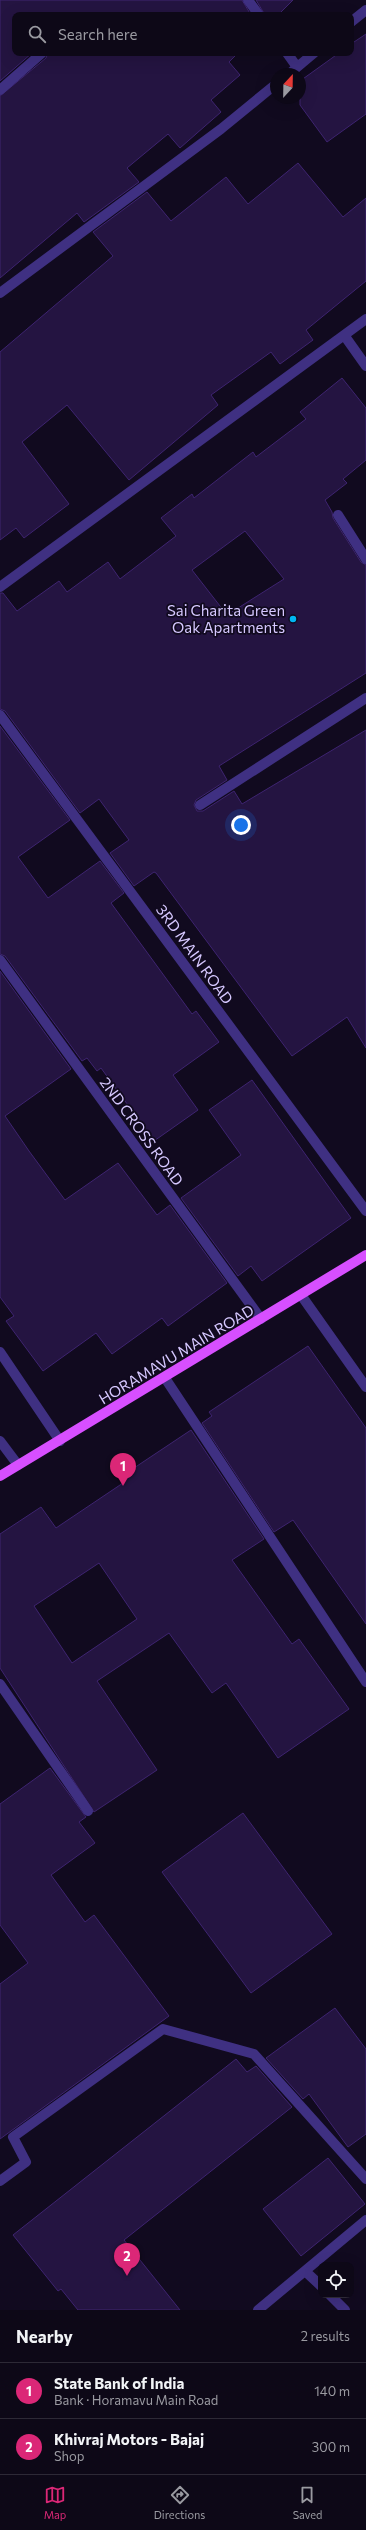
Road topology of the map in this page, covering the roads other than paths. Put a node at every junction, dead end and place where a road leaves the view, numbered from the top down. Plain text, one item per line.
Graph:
1 (248, 0) edge
2 (366, 10) edge
3 (257, 12) edge
4 (354, 20) edge
5 (39, 56) edge
6 (289, 56) edge
7 (310, 56) edge
8 (297, 67) joint
9 (270, 89) edge
10 (0, 90) edge
11 (0, 293) edge
12 (366, 319) edge
13 (344, 335) junction
14 (366, 366) edge
15 (338, 515) dead end
16 (366, 559) edge
17 (0, 586) edge
18 (366, 698) edge
19 (0, 716) edge
20 (200, 805) dead end
21 (0, 960) edge
22 (366, 1211) edge
23 (366, 1256) edge
24 (301, 1295) junction
25 (261, 1319) junction
26 (0, 1352) edge
27 (165, 1378) junction
28 (366, 1387) edge
29 (0, 1441) edge
30 (60, 1441) junction
31 (18, 1465) junction
32 (0, 1476) edge
33 (366, 1682) edge
34 (0, 1684) edge
35 (88, 1811) dead end
36 (366, 2179) edge
37 (0, 2181) edge
38 (366, 2220) edge
39 (305, 2270) junction
40 (318, 2283) edge
41 (333, 2298) edge
42 (258, 2310) edge
43 (345, 2310) edge

1 - 3 street
2 - 4 street
5 - 10 street
6 - 8 street
7 - 8 street
9 - 11 street
12 - 13 street
13 - 14 street
13 - 17 street
15 - 16 street
18 - 20 street
19 - 22 street, 3RD MAIN ROAD
21 - 25 street, 2ND CROSS ROAD
23 - 24 main road, HORAMAVU MAIN ROAD
24 - 25 main road, HORAMAVU MAIN ROAD
24 - 28 street
25 - 27 main road, HORAMAVU MAIN ROAD
26 - 30 street
27 - 30 main road, HORAMAVU MAIN ROAD
27 - 33 street
29 - 31 street
30 - 31 main road, HORAMAVU MAIN ROAD
31 - 32 main road, HORAMAVU MAIN ROAD
34 - 35 street
36 - 37 street
38 - 39 street
39 - 40 street
39 - 42 street
41 - 43 street

